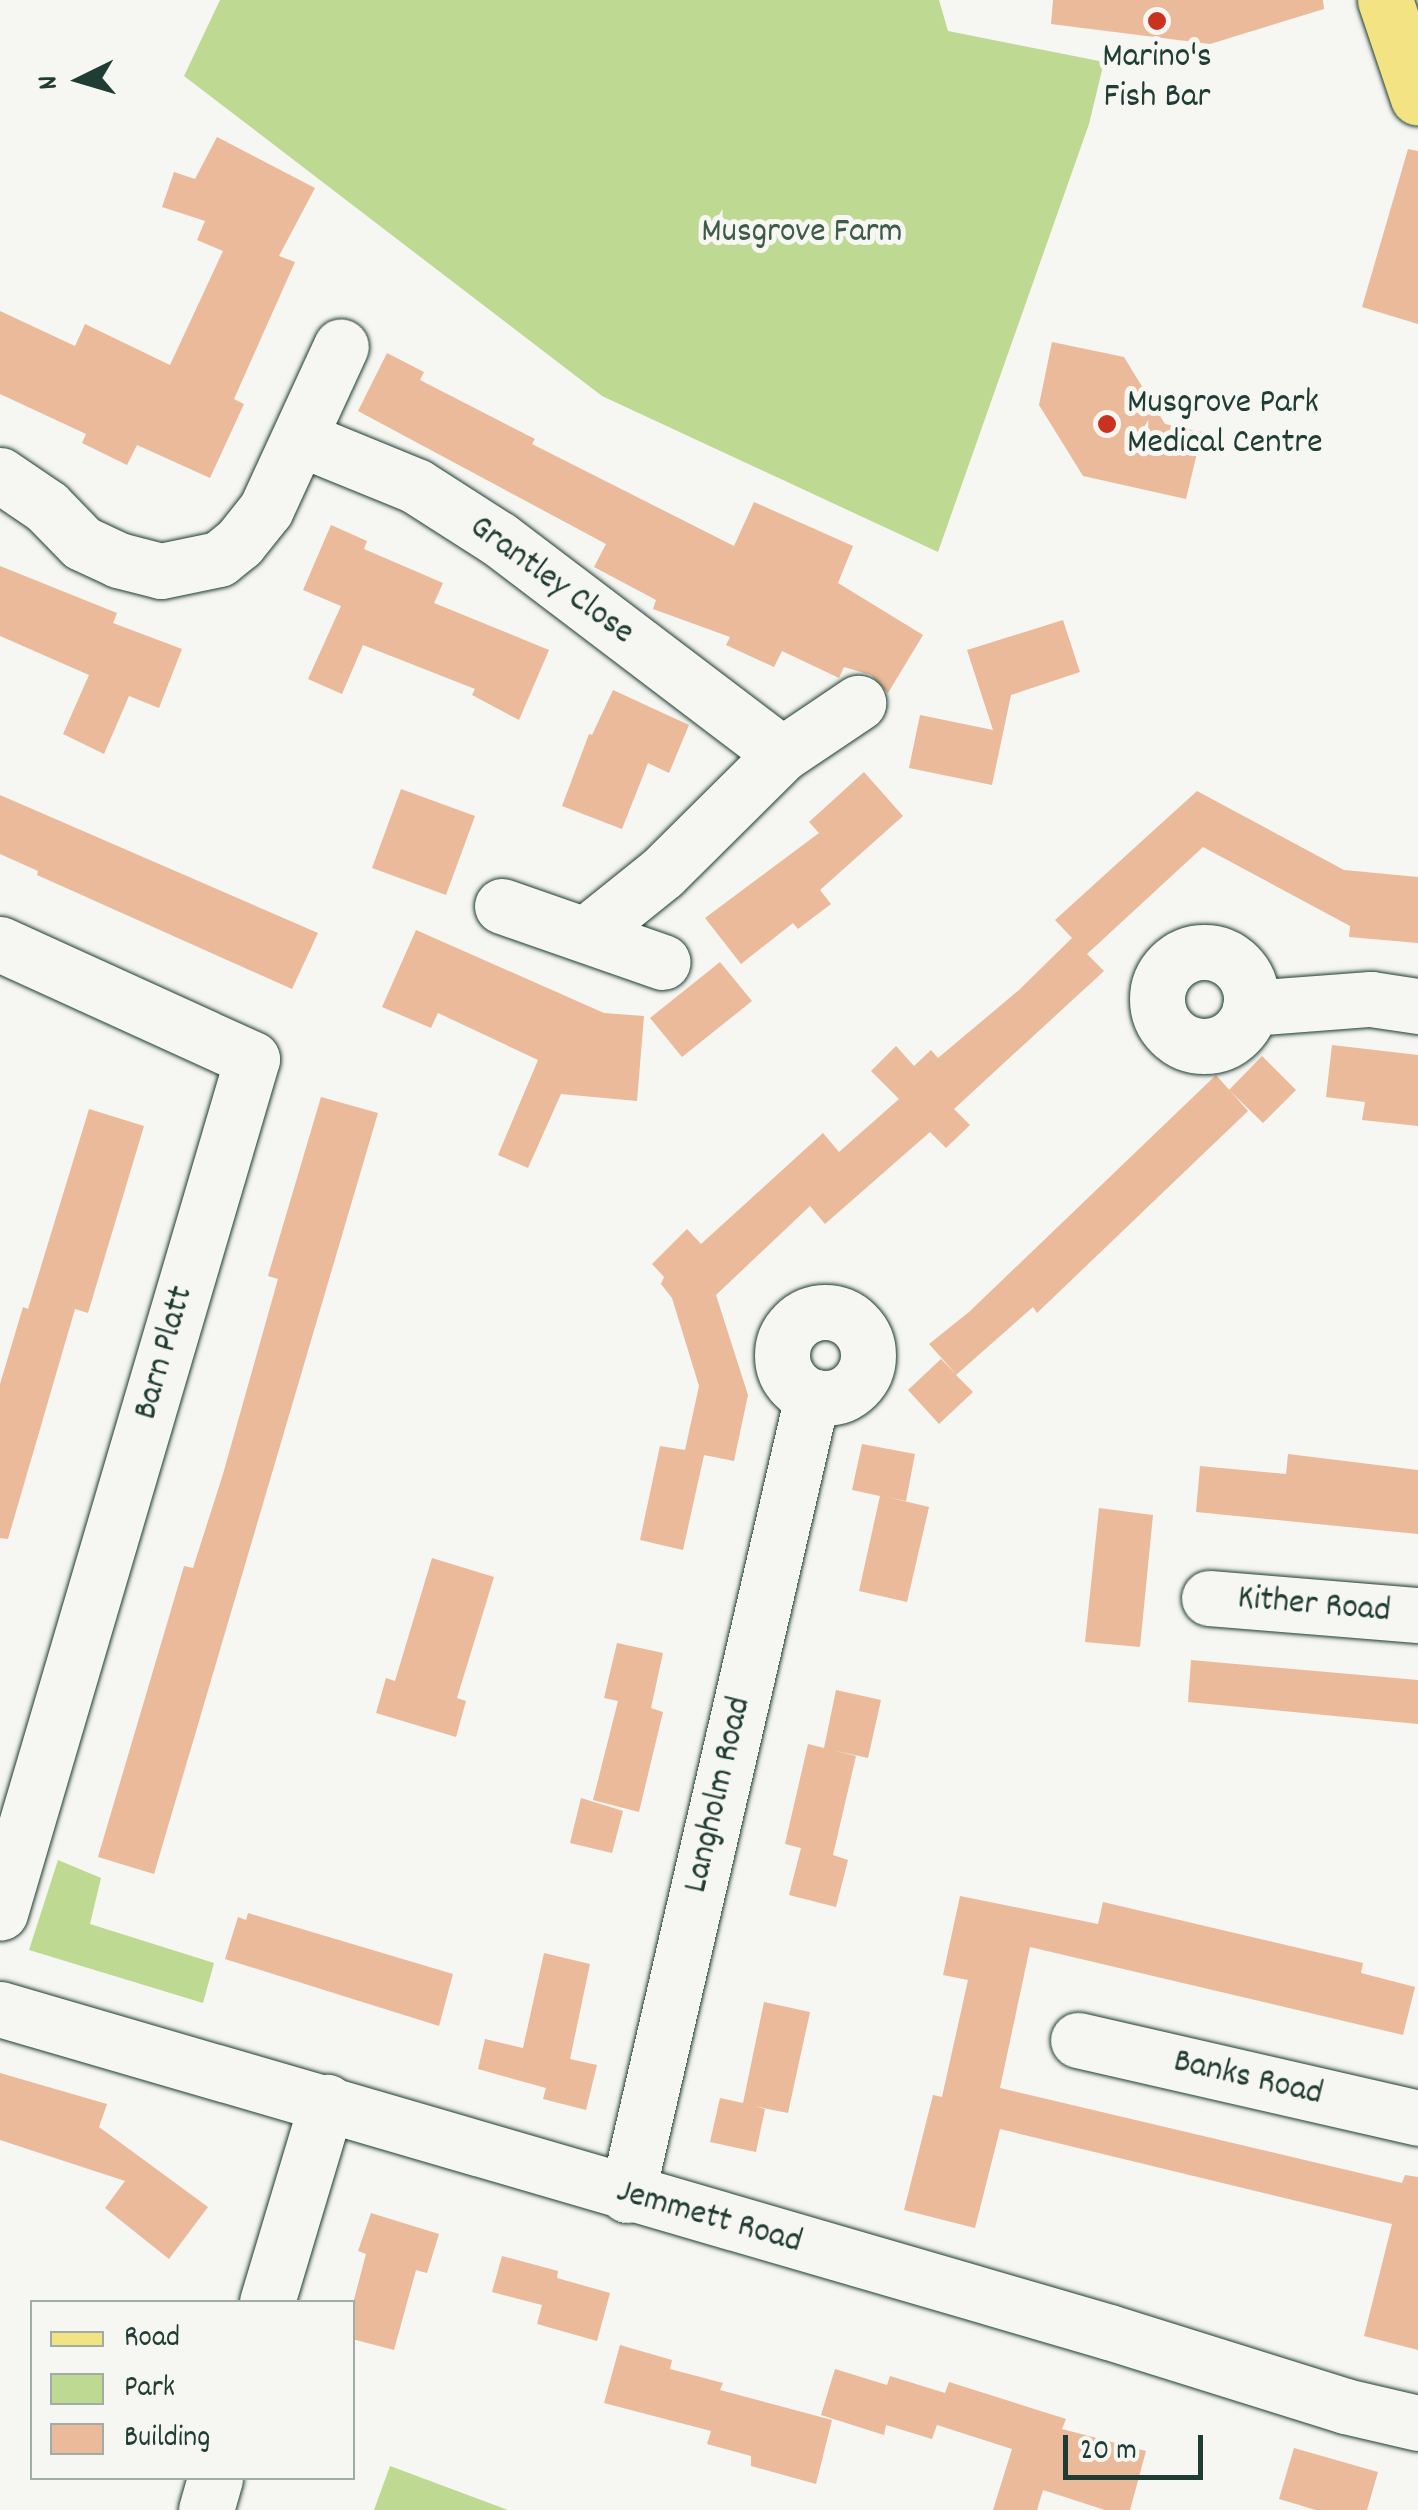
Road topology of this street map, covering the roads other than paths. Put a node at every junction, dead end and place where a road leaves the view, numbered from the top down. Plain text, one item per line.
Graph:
1 (1384, 0) edge
2 (1418, 98) edge
3 (341, 346) dead end
4 (302, 439) junction
5 (0, 475) edge
6 (858, 703) dead end
7 (782, 754) junction
8 (502, 906) dead end
9 (586, 934) junction
10 (0, 944) edge
11 (663, 962) dead end
12 (1418, 1006) edge
13 (1250, 1008) dead end
14 (812, 1396) dead end
15 (1209, 1598) dead end
16 (1418, 1615) edge
17 (0, 1913) edge
18 (0, 2009) edge
19 (1078, 2040) dead end
20 (327, 2102) junction
21 (1418, 2118) edge
22 (627, 2194) junction
23 (268, 2300) edge
24 (1418, 2423) edge
25 (215, 2480) edge
26 (206, 2510) edge

1 - 2 main road
3 - 4 street
4 - 5 street
4 - 7 street, Grantley Close
6 - 7 street
7 - 9 street
8 - 9 street
9 - 11 street
10 - 17 street, Barn Platt
12 - 13 street
14 - 22 street, Langholm Road
15 - 16 street, Kither Road
18 - 20 street, Jemmett Road
19 - 21 street, Banks Road
20 - 22 street, Jemmett Road
20 - 23 street
22 - 24 street, Jemmett Road
25 - 26 street

